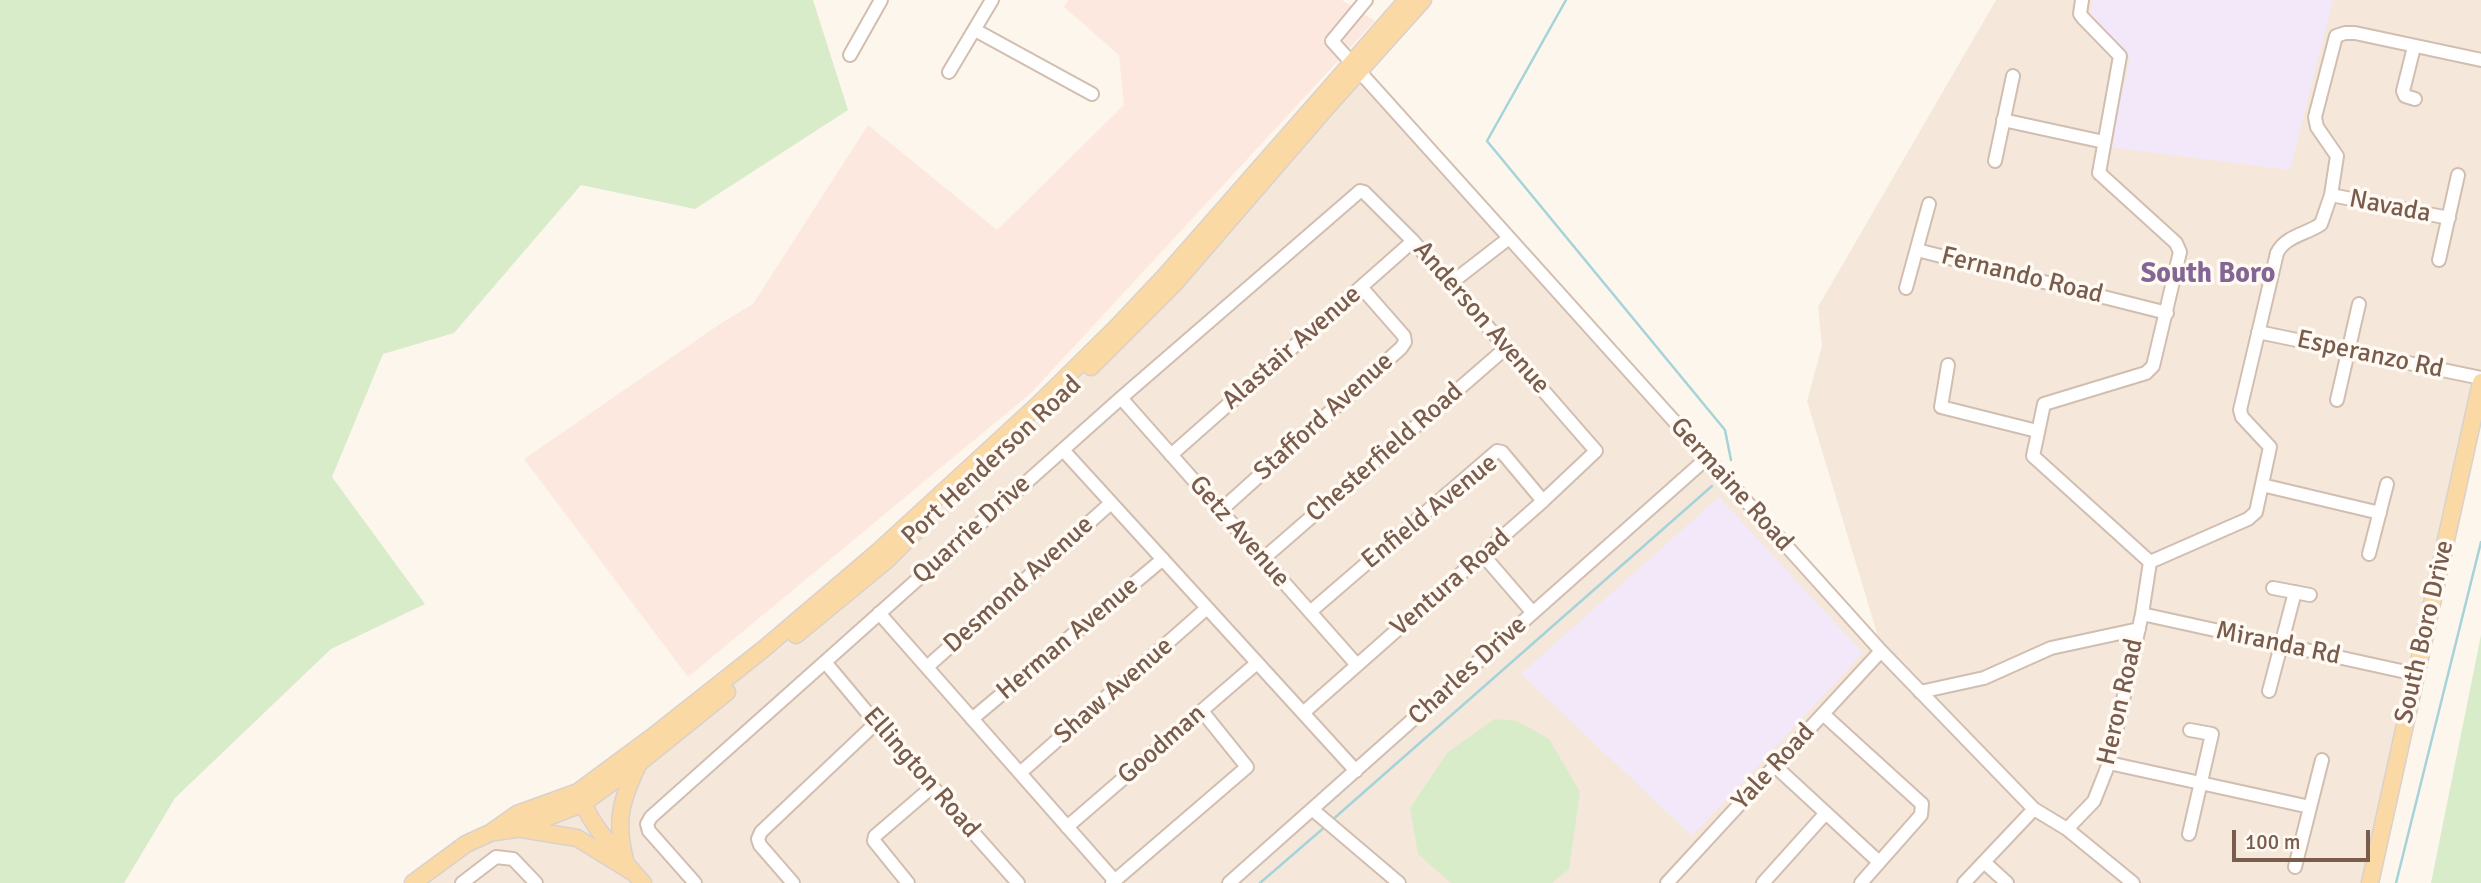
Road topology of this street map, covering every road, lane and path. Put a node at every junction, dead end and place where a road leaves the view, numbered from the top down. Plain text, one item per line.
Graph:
1 (881, 0) edge
2 (992, 0) edge
3 (1366, 0) edge
4 (1407, 0) edge
5 (1423, 0) edge
6 (2082, 0) edge
7 (975, 30) junction
8 (2414, 47) junction
9 (850, 55) dead end
10 (2481, 60) edge
11 (1357, 66) junction
12 (949, 72) dead end
13 (2012, 76) dead end
14 (1092, 94) dead end
15 (2415, 99) dead end
16 (2003, 120) junction
17 (2104, 142) junction
18 (1995, 161) dead end
19 (2459, 174) dead end
20 (1360, 191) joint
21 (2331, 195) junction
22 (1929, 204) dead end
23 (2449, 218) junction
24 (1509, 238) junction
25 (1413, 241) junction
26 (1917, 250) junction
27 (2439, 260) dead end
28 (1451, 283) junction
29 (1361, 287) junction
30 (1906, 288) dead end
31 (2359, 304) dead end
32 (2167, 313) junction
33 (2258, 332) junction
34 (1507, 347) junction
35 (2348, 350) junction
36 (1948, 365) dead end
37 (2481, 380) edge
38 (1121, 398) junction
39 (2337, 400) dead end
40 (2037, 431) junction
41 (1063, 450) junction
42 (1596, 452) joint
43 (1171, 455) junction
44 (1707, 458) junction
45 (2387, 484) dead end
46 (2262, 485) junction
47 (1543, 501) junction
48 (1111, 503) junction
49 (1220, 511) junction
50 (2380, 513) junction
51 (2369, 554) dead end
52 (1483, 555) junction
53 (1163, 559) junction
54 (1263, 559) junction
55 (2150, 562) junction
56 (2273, 588) dead end
57 (2295, 592) junction
58 (2310, 595) dead end
59 (1207, 608) junction
60 (879, 612) junction
61 (1310, 612) junction
62 (1533, 613) junction
63 (2142, 614) junction
64 (2138, 629) junction
65 (2281, 646) junction
66 (1881, 652) junction
67 (825, 662) junction
68 (1258, 663) junction
69 (1357, 665) junction
70 (927, 667) junction
71 (2415, 674) junction
72 (2269, 691) dead end
73 (1920, 692) junction
74 (1202, 711) junction
75 (1303, 713) junction
76 (1823, 714) junction
77 (972, 719) junction
78 (876, 723) junction
79 (2190, 730) dead end
80 (2322, 760) dead end
81 (639, 762) junction
82 (2109, 763) junction
83 (1775, 765) junction
84 (1356, 771) junction
85 (1020, 773) junction
86 (2201, 782) junction
87 (932, 787) junction
88 (580, 798) junction
89 (2310, 807) junction
90 (2034, 809) junction
91 (1312, 810) junction
92 (1825, 814) junction
93 (1067, 827) junction
94 (516, 829) junction
95 (2067, 829) junction
96 (490, 833) junction
97 (2189, 834) dead end
98 (1879, 862) junction
99 (1983, 862) junction
100 (2295, 867) dead end
101 (634, 873) edge
102 (1113, 882) edge
103 (413, 883) edge
104 (461, 883) edge
105 (536, 883) edge
106 (695, 883) edge
107 (793, 883) edge
108 (908, 883) edge
109 (1018, 883) edge
110 (1229, 883) edge
111 (1399, 883) edge
112 (1667, 883) edge
113 (1763, 883) edge
114 (1861, 883) edge
115 (1964, 883) edge
116 (2007, 883) edge
117 (2133, 883) edge
118 (2370, 883) edge

1 - 9 street
2 - 7 street
3 - 11 street, Germaine Road
4 - 11 main road, Port Henderson Road
5 - 11 main road, Port Henderson Road
6 - 17 street
7 - 12 street
7 - 14 street
8 - 10 street
8 - 15 street
8 - 21 street
11 - 24 street, Germaine Road
11 - 81 main road, Port Henderson Road
11 - 88 main road, Port Henderson Road
13 - 16 street
16 - 17 street
16 - 18 street
17 - 32 street
19 - 23 street
20 - 25 street, Anderson Avenue
20 - 38 street, Quarrie Drive
21 - 23 street, Navada
21 - 33 street
22 - 26 street
23 - 27 street
24 - 28 street
24 - 44 street, Germaine Road
25 - 28 street, Anderson Avenue
25 - 29 street, Alastair Avenue
26 - 30 street
26 - 32 street, Fernando Road
28 - 34 street, Anderson Avenue
29 - 43 street, Alastair Avenue
29 - 49 street, Stafford Avenue
31 - 35 street
32 - 40 street
33 - 35 street, Esperanzo Rd
33 - 46 street
34 - 42 street, Anderson Avenue
34 - 54 street, Chesterfield Road
35 - 37 street, Esperanzo Rd
35 - 39 street
36 - 40 street
37 - 71 main road, South Boro Drive
38 - 41 street, Quarrie Drive
38 - 43 street, Getz Avenue
40 - 55 street
41 - 48 street
41 - 60 street, Quarrie Drive
42 - 47 street, Ventura Road
43 - 49 street, Getz Avenue
44 - 62 street, Charles Drive
44 - 66 street, Germaine Road
45 - 50 street
46 - 50 street
46 - 55 street
47 - 52 street, Ventura Road
47 - 61 street, Enfield Avenue
48 - 53 street
48 - 70 street, Desmond Avenue
49 - 54 street, Getz Avenue
50 - 51 street
52 - 62 street
52 - 69 street, Ventura Road
53 - 59 street
53 - 77 street, Herman Avenue
54 - 61 street, Getz Avenue
55 - 63 street, Heron Road
56 - 57 street
57 - 58 street
57 - 65 street
59 - 68 street
59 - 85 street, Shaw Avenue
60 - 67 street, Quarrie Drive
60 - 70 street
61 - 69 street, Getz Avenue
62 - 84 street, Charles Drive
63 - 64 street, Heron Road
63 - 65 street, Miranda Rd
64 - 73 street
64 - 82 street, Heron Road
65 - 71 street, Miranda Rd
65 - 72 street
66 - 73 street, Germaine Road
66 - 76 street, Yale Road
67 - 78 street, Ellington Road
67 - 106 street, Quarrie Drive
68 - 74 street, Goodman
68 - 75 street
69 - 75 street, Ventura Road
70 - 77 street
71 - 118 main road, South Boro Drive
73 - 90 street, Germaine Road
74 - 93 street, Goodman
74 - 102 street
75 - 84 street
76 - 83 street, Yale Road
76 - 98 street
77 - 85 street
78 - 87 street, Ellington Road
78 - 107 street
79 - 86 street
80 - 89 street
81 - 88 main road, Port Henderson Road
81 - 101 main road
82 - 86 street
82 - 95 street, Heron Road
83 - 92 street
83 - 112 street, Yale Road
84 - 91 street, Charles Drive
85 - 93 street
86 - 89 street
86 - 97 street
87 - 108 street
87 - 109 street, Ellington Road
88 - 94 main road, Port Henderson Road
88 - 96 main road, Port Henderson Road
88 - 101 main road
89 - 100 street
90 - 95 street, Germaine Road
90 - 99 street
91 - 110 street, Charles Drive
91 - 111 street
92 - 98 street
92 - 113 street
93 - 102 street
94 - 96 main road, Port Henderson Road
94 - 101 main road
95 - 117 street, Germaine Road
96 - 103 main road, Port Henderson Road
98 - 114 street
99 - 115 street
99 - 116 street
104 - 105 street

